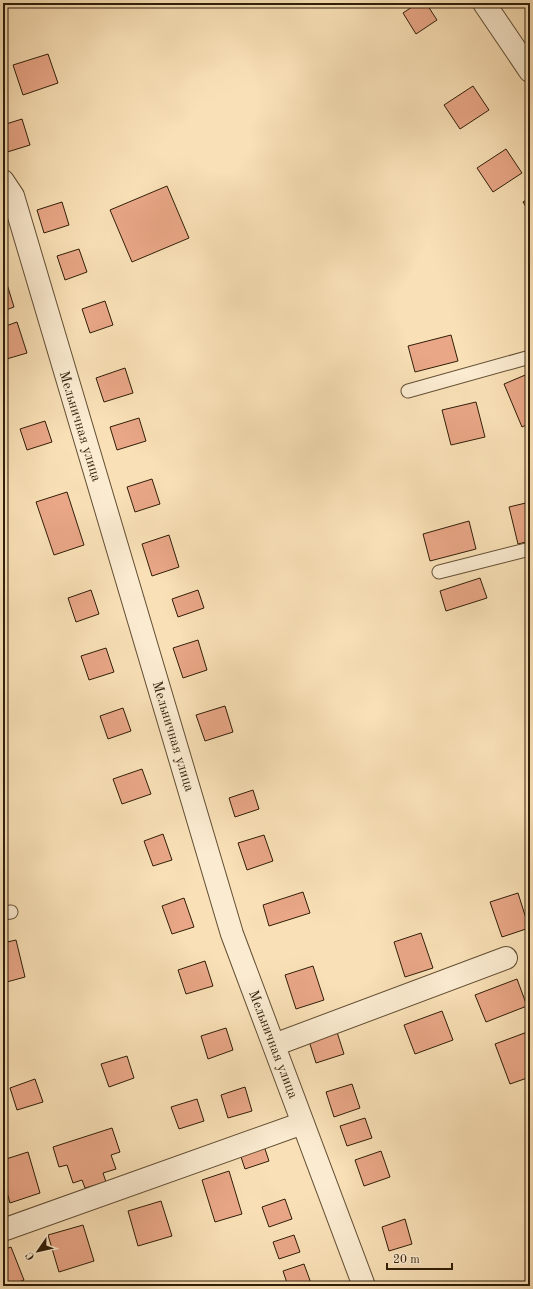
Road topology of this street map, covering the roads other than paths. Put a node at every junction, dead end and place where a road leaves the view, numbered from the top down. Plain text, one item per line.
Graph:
1 (484, 3) edge
2 (530, 71) edge
3 (3, 181) edge
4 (530, 357) edge
5 (408, 391) dead end
6 (530, 549) edge
7 (439, 572) dead end
8 (506, 958) dead end
9 (274, 1045) junction
10 (303, 1123) junction
11 (3, 1230) edge
12 (364, 1286) edge

1 - 2 street
3 - 9 street, Мельничная улица
4 - 5 lane
6 - 7 lane
8 - 9 street
9 - 10 street, Мельничная улица
10 - 11 street
10 - 12 street, Мельничная улица

